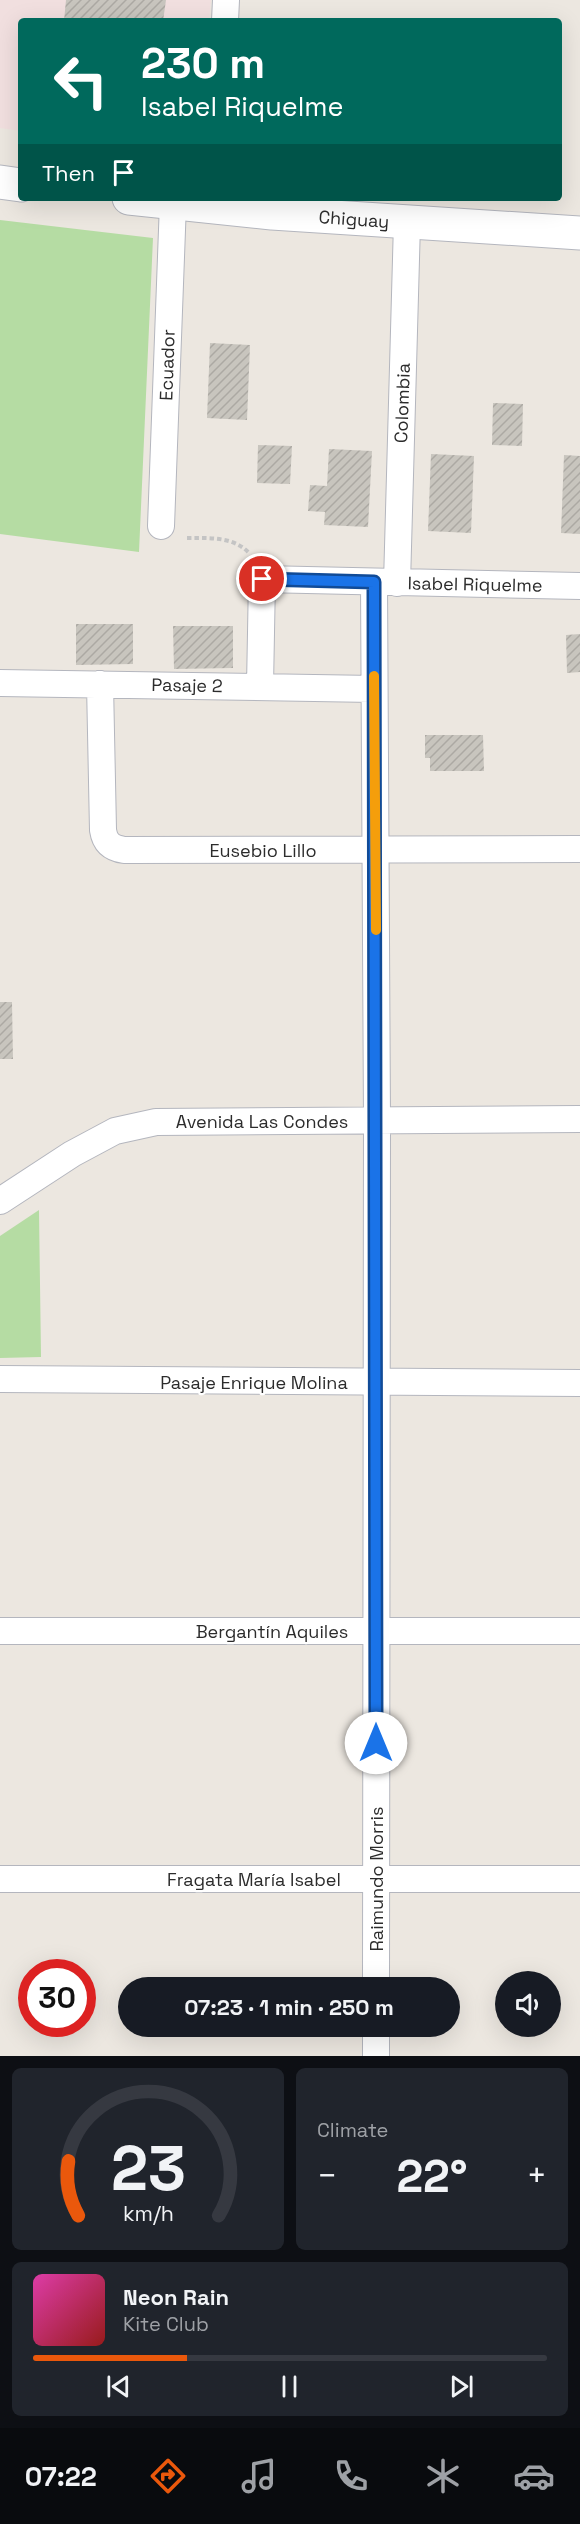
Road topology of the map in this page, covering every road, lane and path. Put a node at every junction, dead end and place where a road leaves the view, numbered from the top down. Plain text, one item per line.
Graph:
1 (226, 0) edge
2 (225, 18) edge
3 (0, 182) edge
4 (18, 185) edge
5 (155, 201) edge
6 (173, 203) junction
7 (217, 203) edge
8 (407, 223) junction
9 (580, 233) edge
10 (161, 526) joint
11 (262, 579) junction
12 (385, 582) junction
13 (580, 586) edge
14 (0, 683) edge
15 (100, 684) junction
16 (260, 686) junction
17 (374, 689) junction
18 (580, 849) edge
19 (375, 850) junction
20 (580, 1119) edge
21 (377, 1120) junction
22 (0, 1201) edge
23 (0, 1379) edge
24 (377, 1383) junction
25 (580, 1383) edge
26 (0, 1631) edge
27 (376, 1631) junction
28 (580, 1631) edge
29 (0, 1879) edge
30 (376, 1879) junction
31 (580, 1879) edge
32 (376, 1977) edge
33 (376, 2037) edge
34 (376, 2056) edge

1 - 2 street
3 - 4 street
5 - 6 street, Chiguay
6 - 7 street, Chiguay
6 - 10 street, Ecuador
7 - 8 street, Chiguay
8 - 9 street, Chiguay
8 - 12 street, Colombia
10 - 11 path
11 - 12 street, Isabel Riquelme
11 - 16 street
12 - 13 street, Isabel Riquelme
12 - 17 street, Raimundo Morris
14 - 15 street, Pasaje 2
15 - 16 street, Pasaje 2
15 - 19 street, Eusebio Lillo
16 - 17 street, Pasaje 2
17 - 19 street, Raimundo Morris
18 - 19 street, Eusebio Lillo
19 - 21 street, Raimundo Morris
20 - 21 street, Avenida Las Condes
21 - 22 street, Avenida Las Condes
21 - 24 street, Raimundo Morris
23 - 24 street, Pasaje Enrique Molina
24 - 25 street, Pasaje Enrique Molina
24 - 27 street, Raimundo Morris
26 - 27 street, Bergantín Aquiles
27 - 28 street, Bergantín Aquiles
27 - 30 street, Raimundo Morris
29 - 30 street, Fragata María Isabel
30 - 31 street, Fragata María Isabel
30 - 32 street, Raimundo Morris
33 - 34 street

